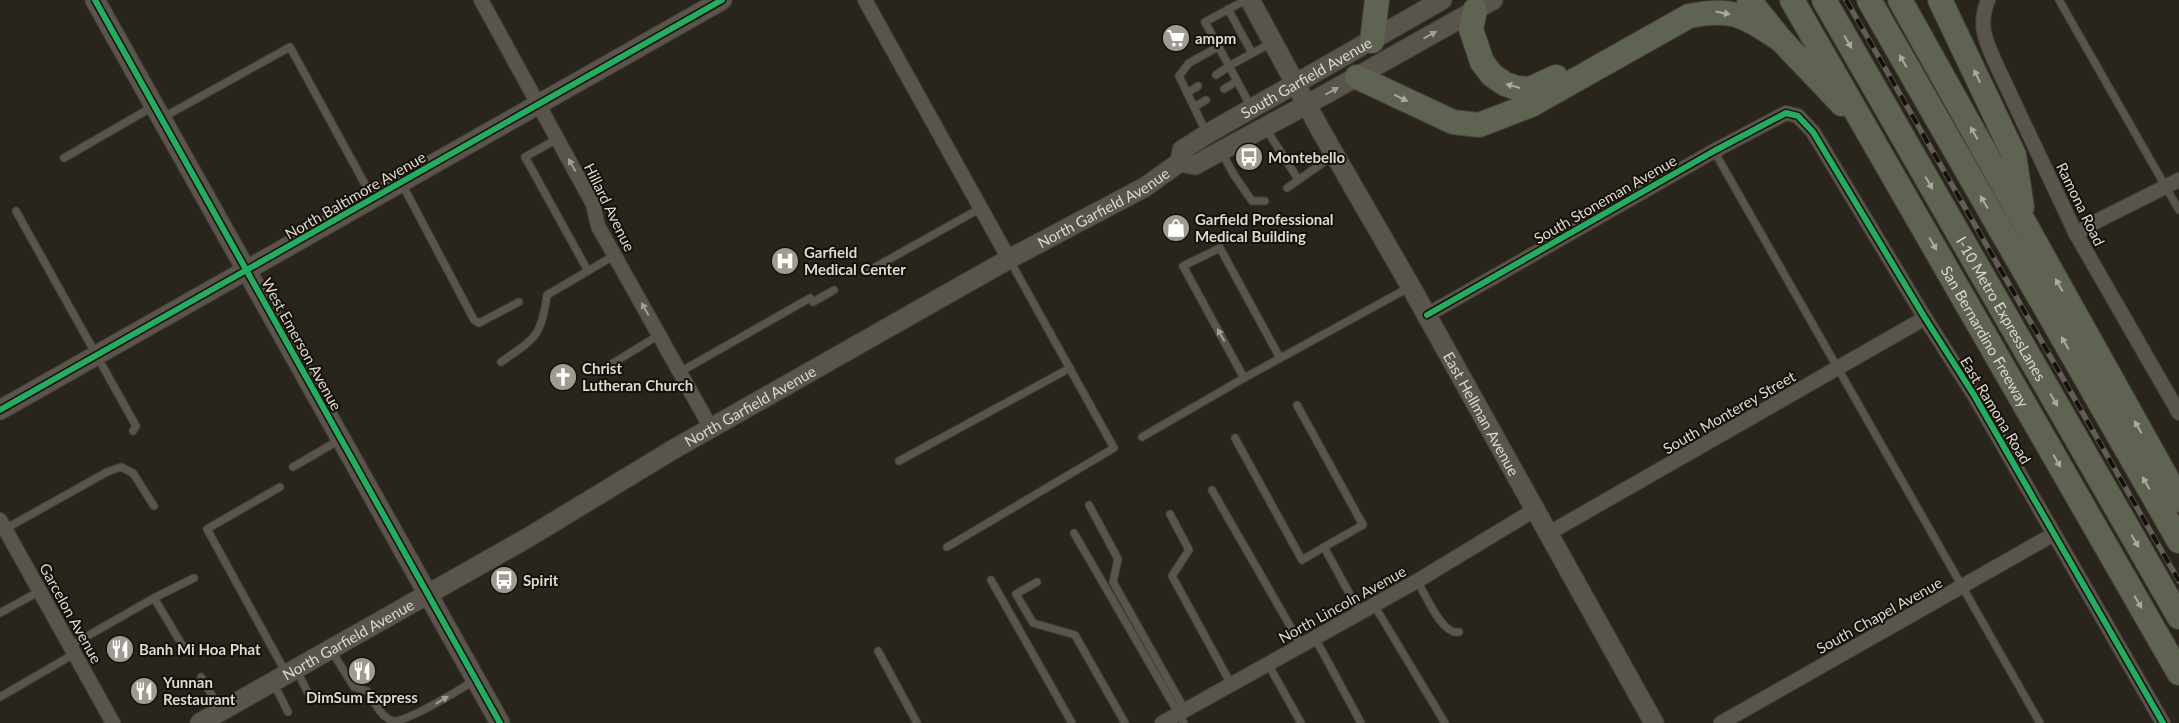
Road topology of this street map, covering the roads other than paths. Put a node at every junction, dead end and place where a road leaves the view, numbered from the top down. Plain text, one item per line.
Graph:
1 (95, 0) edge
2 (481, 0) edge
3 (722, 0) edge
4 (864, 0) edge
5 (1246, 0) edge
6 (1250, 0) edge
7 (1377, 0) edge
8 (1442, 0) edge
9 (1691, 0) edge
10 (1749, 0) edge
11 (1792, 0) edge
12 (1824, 0) edge
13 (1869, 0) edge
14 (1900, 0) edge
15 (1940, 0) edge
16 (1988, 0) edge
17 (2060, 0) edge
18 (1484, 5) edge
19 (1228, 9) junction
20 (1781, 40) junction
21 (1372, 41) junction
22 (1273, 42) junction
23 (1218, 47) junction
24 (1252, 53) junction
25 (1229, 66) junction
26 (1216, 75) dead end
27 (1357, 77) junction
28 (1238, 81) junction
29 (1295, 84) junction
30 (1198, 86) dead end
31 (1224, 89) dead end
32 (1187, 93) junction
33 (1206, 100) dead end
34 (538, 104) junction
35 (1306, 104) junction
36 (1194, 107) junction
37 (1252, 107) junction
38 (159, 112) junction
39 (1798, 116) joint
40 (1264, 126) junction
41 (1865, 126) junction
42 (1207, 134) junction
43 (557, 139) junction
44 (1221, 150) junction
45 (1714, 151) junction
46 (1335, 155) junction
47 (64, 158) dead end
48 (1180, 162) junction
49 (1298, 179) junction
50 (2179, 180) edge
51 (402, 183) junction
52 (1287, 188) dead end
53 (2166, 188) junction
54 (373, 199) junction
55 (1265, 200) dead end
56 (981, 208) junction
57 (2179, 210) edge
58 (16, 211) dead end
59 (2024, 221) junction
60 (2076, 234) junction
61 (615, 255) junction
62 (1009, 259) junction
63 (870, 270) dead end
64 (247, 271) junction
65 (588, 271) junction
66 (1411, 286) junction
67 (834, 290) dead end
68 (519, 302) dead end
69 (1427, 315) junction
70 (1925, 318) junction
71 (659, 335) junction
72 (96, 355) junction
73 (1280, 358) junction
74 (501, 362) dead end
75 (610, 365) dead end
76 (1070, 368) junction
77 (1837, 370) junction
78 (680, 372) junction
79 (1244, 378) junction
80 (1297, 405) dead end
81 (0, 410) edge
82 (2179, 413) edge
83 (712, 428) junction
84 (133, 431) dead end
85 (1142, 437) dead end
86 (1235, 438) dead end
87 (341, 439) junction
88 (899, 461) dead end
89 (293, 466) dead end
90 (280, 487) dead end
91 (1212, 490) dead end
92 (2179, 500) edge
93 (1089, 505) dead end
94 (154, 506) dead end
95 (1536, 509) junction
96 (1170, 514) dead end
97 (2, 524) edge
98 (1074, 533) dead end
99 (1548, 533) junction
100 (2054, 534) junction
101 (2179, 541) edge
102 (947, 547) dead end
103 (1324, 547) junction
104 (194, 578) dead end
105 (991, 580) dead end
106 (1417, 581) junction
107 (1037, 582) dead end
108 (1962, 587) junction
109 (40, 591) junction
110 (428, 595) junction
111 (154, 598) junction
112 (1374, 605) junction
113 (0, 613) edge
114 (1360, 613) junction
115 (2179, 617) edge
116 (1458, 632) dead end
117 (1315, 638) junction
118 (1302, 645) junction
119 (184, 648) dead end
120 (331, 649) junction
121 (72, 650) junction
122 (878, 651) dead end
123 (1268, 664) junction
124 (2179, 673) edge
125 (285, 675) junction
126 (201, 678) dead end
127 (476, 680) junction
128 (1231, 684) junction
129 (0, 697) edge
130 (310, 699) dead end
131 (221, 711) junction
132 (288, 712) dead end
133 (1182, 716) edge
134 (113, 723) edge
135 (200, 723) edge
136 (500, 723) edge
137 (917, 723) edge
138 (1072, 723) edge
139 (1125, 723) edge
140 (1162, 723) edge
141 (1301, 723) edge
142 (1361, 723) edge
143 (1445, 723) edge
144 (1654, 723) edge
145 (1721, 723) edge
146 (2040, 723) edge
147 (2163, 723) edge

1 - 38 street, West Emerson Avenue
2 - 34 street, Hillard Avenue
3 - 34 street, North Baltimore Avenue
4 - 56 street
5 - 19 lane
6 - 22 street, East Hellman Avenue
7 - 21 highway
8 - 21 street, South Garfield Avenue
9 -> 18 highway
10 - 20 highway
11 - 41 highway, San Bernardino Freeway
12 -> 115 highway, I-10 Metro ExpressLanes
101 -> 13 highway
59 -> 14 highway
59 -> 15 highway
16 - 60 street, Ramona Road
17 - 53 lane
27 -> 18 street, South Garfield Avenue
19 - 23 lane
19 - 24 lane
27 -> 20 highway
20 - 41 highway
21 - 29 street, South Garfield Avenue
22 - 24 lane
22 - 29 street, East Hellman Avenue
23 - 25 lane
23 - 32 lane
24 - 25 lane
25 - 26 lane
25 - 28 lane
35 -> 27 street, South Garfield Avenue
28 - 31 lane
28 - 37 lane
29 - 35 street, East Hellman Avenue
29 - 37 street, South Garfield Avenue
30 - 32 lane
32 - 36 lane
33 - 36 lane
34 - 43 street, Hillard Avenue
34 - 51 street, North Baltimore Avenue
35 - 40 street, North Garfield Avenue
35 - 46 street, East Hellman Avenue
36 - 42 lane
37 - 42 street, South Garfield Avenue
38 - 47 lane
38 - 54 lane
38 - 64 street, West Emerson Avenue
39 - 45 street, South Stoneman Avenue
39 - 70 street, East Ramona Road
40 - 44 street, North Garfield Avenue
40 - 49 lane
41 -> 124 highway, San Bernardino Freeway
42 - 48 street, South Garfield Avenue
61 -> 43 street, Hillard Avenue
43 - 65 lane
44 - 48 street, North Garfield Avenue
44 - 55 lane
45 - 69 street, South Stoneman Avenue
45 - 77 lane
46 - 49 lane
46 - 66 street, East Hellman Avenue
48 - 62 street, North Garfield Avenue
49 - 52 lane
50 - 53 street
51 - 54 street, North Baltimore Avenue
51 - 68 lane
53 - 57 lane
53 - 60 street
54 - 64 street, North Baltimore Avenue
56 - 62 street
56 - 63 lane
58 - 72 lane
92 -> 59 highway
60 - 82 street, Ramona Road
61 - 65 lane
71 -> 61 street, Hillard Avenue
62 - 76 lane
62 - 83 street, North Garfield Avenue
64 - 72 street, North Baltimore Avenue
64 - 87 street, West Emerson Avenue
65 - 74 lane
66 - 69 street, East Hellman Avenue
66 - 73 lane
67 - 78 lane
69 - 95 street, East Hellman Avenue
70 - 77 street, South Monterey Street
70 - 100 street, East Ramona Road
71 - 75 lane
71 - 78 street, Hillard Avenue
72 - 81 street, North Baltimore Avenue
72 - 84 lane
73 - 79 lane
79 -> 73 lane
76 - 88 lane
76 - 102 lane
77 - 99 street, South Monterey Street
77 - 108 lane
78 - 83 street, Hillard Avenue
79 - 85 lane
80 - 103 lane
83 - 110 street, North Garfield Avenue
86 - 103 lane
87 - 89 lane
87 - 110 street, West Emerson Avenue
90 - 125 lane
91 - 118 lane
93 - 133 lane
94 - 97 lane
95 - 99 street, East Hellman Avenue
95 - 106 street, North Lincoln Avenue
96 - 128 lane
97 - 109 street, Garcelon Avenue
98 - 133 lane
99 - 144 street, East Hellman Avenue
100 - 108 street, South Chapel Avenue
100 - 147 street, East Ramona Road
103 - 114 lane
104 - 111 lane
105 - 138 lane
106 - 112 street, North Lincoln Avenue
106 - 116 lane
107 - 139 lane
108 - 145 street, South Chapel Avenue
108 - 146 lane
109 - 113 lane
109 - 121 street, Garcelon Avenue
110 - 120 street, North Garfield Avenue
110 - 127 street, West Emerson Avenue
111 - 119 lane
111 - 121 lane
112 - 114 street, North Lincoln Avenue
112 - 143 lane
114 - 117 street, North Lincoln Avenue
117 - 118 street, North Lincoln Avenue
117 - 142 lane
118 - 123 street, North Lincoln Avenue
120 - 125 street, North Garfield Avenue
120 -> 127 lane
121 - 129 lane
121 - 134 street, Garcelon Avenue
122 - 137 lane
123 - 128 street, North Lincoln Avenue
123 - 141 lane
125 - 130 lane
125 - 131 street, North Garfield Avenue
125 - 132 lane
126 - 131 lane
127 - 136 street, West Emerson Avenue
128 - 133 street, North Lincoln Avenue
131 - 135 street, North Garfield Avenue
133 - 140 street, North Lincoln Avenue

